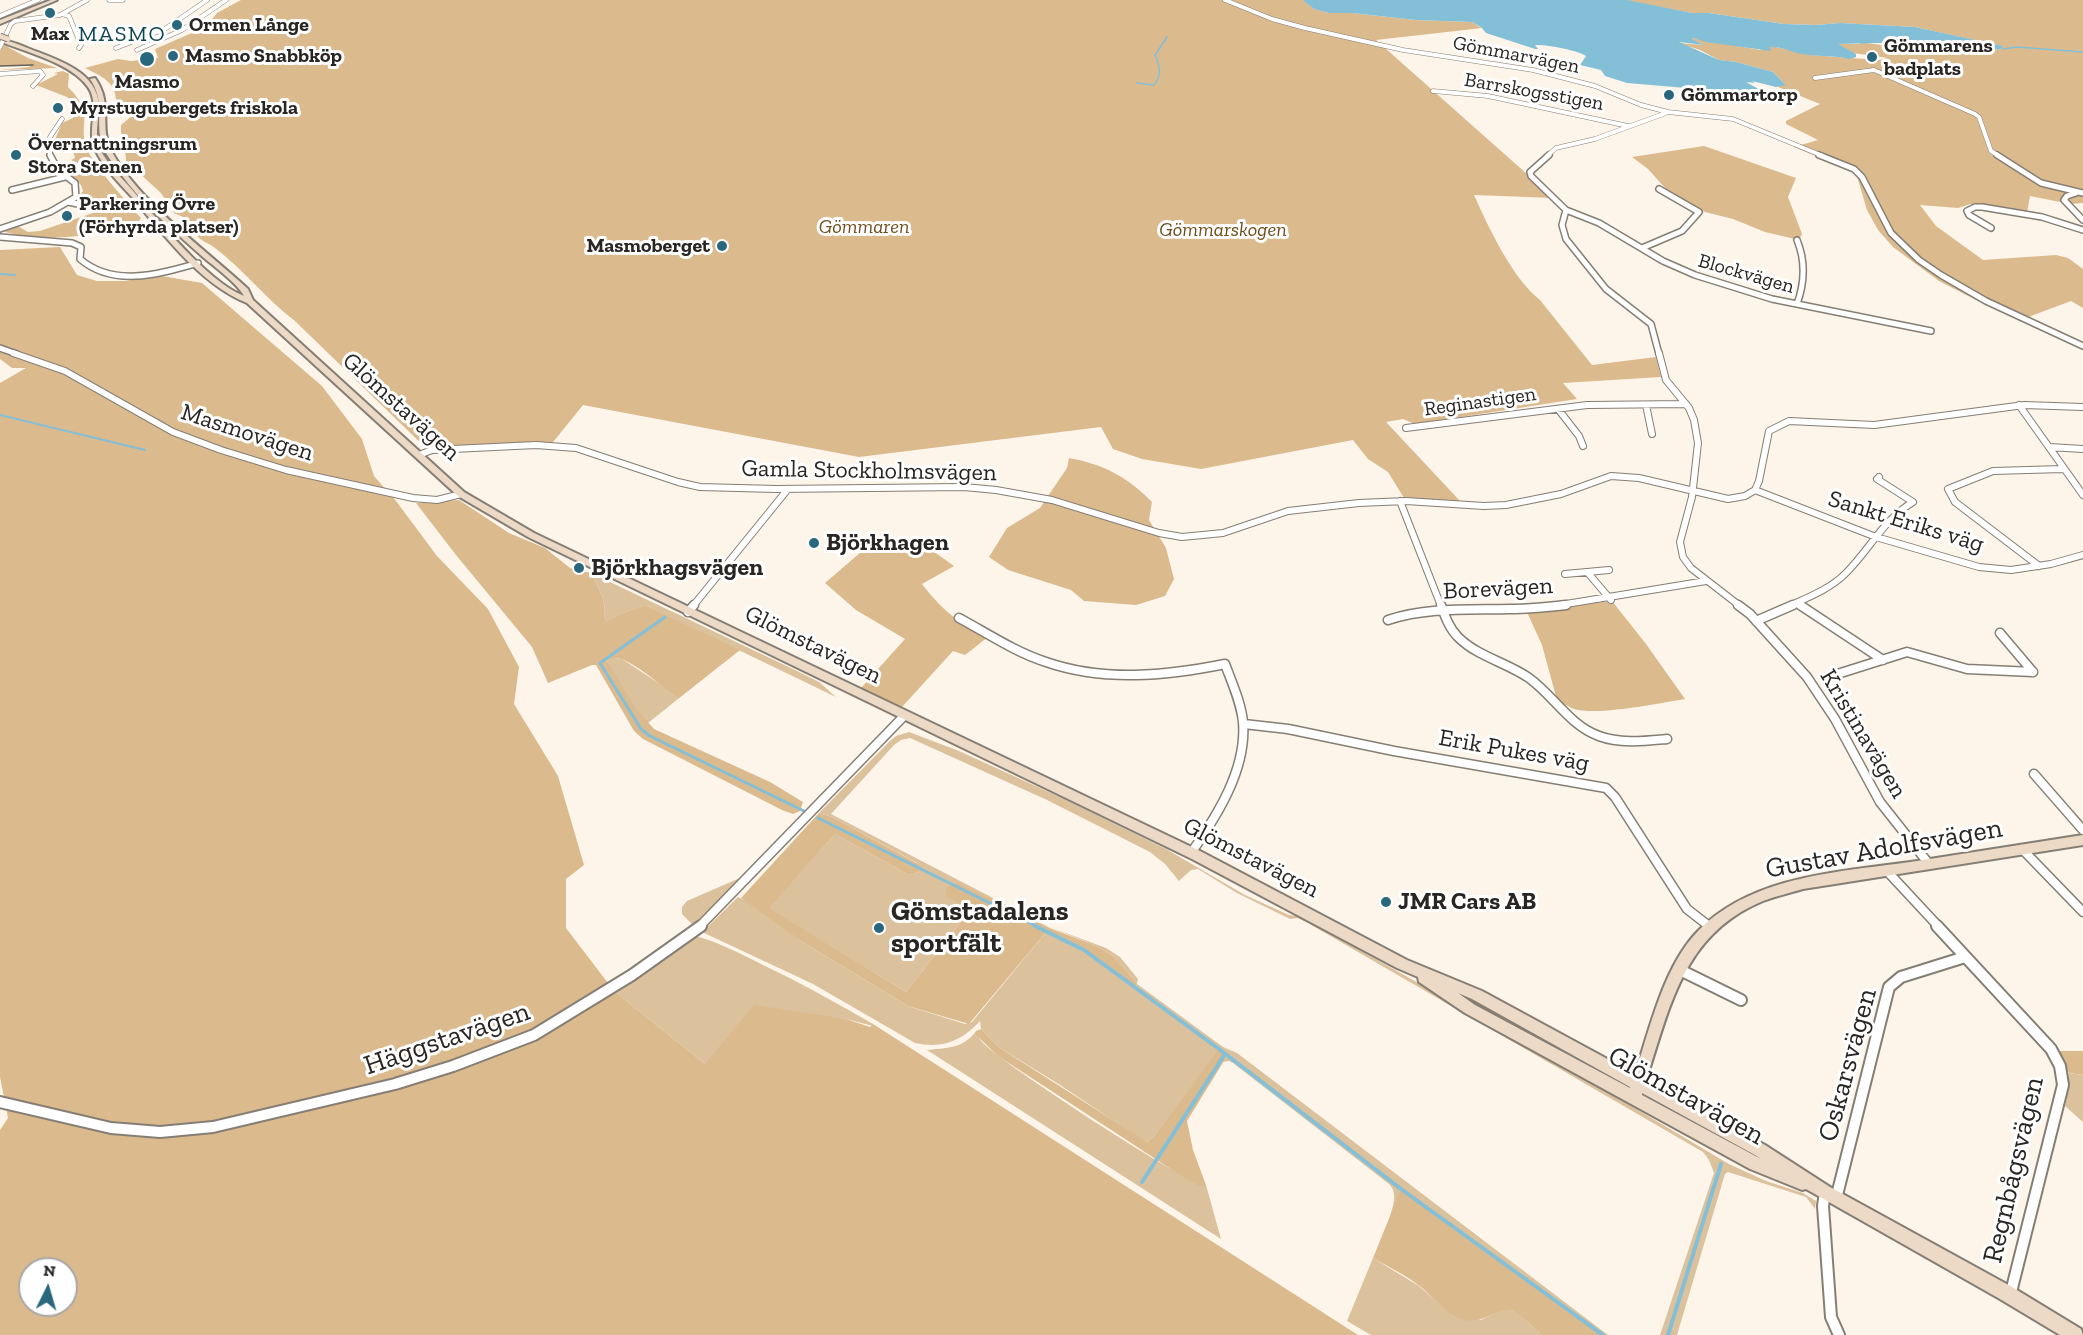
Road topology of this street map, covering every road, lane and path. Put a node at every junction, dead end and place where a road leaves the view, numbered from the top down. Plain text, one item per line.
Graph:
1 (38, 0) edge
2 (49, 0) edge
3 (55, 0) edge
4 (87, 0) edge
5 (109, 0) edge
6 (123, 0) edge
7 (207, 0) edge
8 (226, 0) edge
9 (1225, 0) edge
10 (62, 14) junction
11 (0, 20) edge
12 (4, 39) edge
13 (0, 47) edge
14 (79, 48) dead end
15 (116, 48) dead end
16 (137, 50) dead end
17 (0, 74) edge
18 (1825, 83) dead end
19 (33, 86) dead end
20 (1433, 91) dead end
21 (1668, 112) junction
22 (62, 119) dead end
23 (1630, 126) junction
24 (65, 177) junction
25 (1659, 189) dead end
26 (12, 190) dead end
27 (2082, 193) edge
28 (68, 202) junction
29 (83, 208) dead end
30 (1566, 210) junction
31 (2083, 220) edge
32 (1, 227) edge
33 (1991, 228) dead end
34 (2083, 230) edge
35 (0, 237) edge
36 (1797, 240) dead end
37 (1642, 248) junction
38 (204, 253) junction
39 (198, 263) junction
40 (232, 278) junction
41 (250, 301) junction
42 (1797, 304) junction
43 (1931, 331) dead end
44 (2083, 346) edge
45 (0, 348) edge
46 (1686, 404) junction
47 (1646, 405) junction
48 (2019, 405) junction
49 (2083, 407) edge
50 (1557, 409) junction
51 (1407, 428) dead end
52 (1652, 434) dead end
53 (1583, 446) dead end
54 (2049, 447) junction
55 (2083, 449) edge
56 (419, 455) junction
57 (2063, 469) junction
58 (1879, 477) dead end
59 (788, 489) junction
60 (1755, 490) junction
61 (1694, 491) junction
62 (461, 494) junction
63 (2083, 495) edge
64 (1921, 498) dead end
65 (1400, 501) junction
66 (1913, 502) junction
67 (1876, 537) junction
68 (2083, 555) edge
69 (2039, 566) junction
70 (1609, 570) dead end
71 (1588, 573) junction
72 (1565, 574) dead end
73 (1706, 581) junction
74 (1611, 600) junction
75 (1798, 603) junction
76 (688, 612) junction
77 (1443, 612) junction
78 (959, 618) dead end
79 (1388, 620) dead end
80 (1756, 621) junction
81 (2000, 633) dead end
82 (1883, 660) junction
83 (1828, 677) dead end
84 (904, 716) junction
85 (1244, 724) junction
86 (1668, 739) dead end
87 (2034, 774) dead end
88 (2083, 830) edge
89 (2083, 840) edge
90 (2022, 849) junction
91 (1191, 853) junction
92 (1929, 864) junction
93 (1886, 870) junction
94 (2083, 912) edge
95 (1709, 926) junction
96 (1965, 957) junction
97 (1677, 969) junction
98 (1742, 1000) dead end
99 (1636, 1090) junction
100 (0, 1102) edge
101 (1831, 1196) junction
102 (2010, 1296) junction
103 (1839, 1335) edge
104 (2075, 1335) edge

1 - 11 street
2 - 11 main road
3 - 11 main road
4 - 10 street
5 - 6 street
7 - 15 street
8 - 16 street
9 - 21 street, Gömmarvägen
10 - 13 street
10 - 14 street
12 - 38 main road
12 - 39 main road
17 - 19 street
18 - 27 street
20 - 23 street, Barrskogsstigen
21 - 23 street
21 - 44 street, Gömmarvägen
22 - 24 street
23 - 30 street
24 - 26 street
24 - 28 street
25 - 37 street
27 - 31 street
28 - 29 street
28 - 32 street
30 - 37 street, Blockvägen
30 - 46 street, Kristinavägen
33 - 34 street
35 - 39 street
36 - 42 street
37 - 42 street, Blockvägen
38 - 39 main road
38 - 40 main road
39 - 40 main road
39 - 41 main road
40 - 41 main road
41 - 56 main road, Glömstavägen
42 - 43 street, Blockvägen
45 - 62 street, Masmovägen
46 - 47 street, Reginastigen
46 - 61 street, Kristinavägen
47 - 50 street, Reginastigen
47 - 52 street
48 - 49 street
48 - 54 street
48 - 60 street
50 - 51 street, Reginastigen
50 - 53 street, Reginastigen
54 - 55 street
54 - 57 street
56 - 59 street, Gamla Stockholmsvägen
56 - 62 main road, Glömstavägen
57 - 63 street
57 - 69 street
58 - 66 street
59 - 65 street, Gamla Stockholmsvägen
59 - 76 street
60 - 61 street, Gamla Stockholmsvägen
60 - 67 street, Sankt Eriks väg
61 - 65 street, Gamla Stockholmsvägen
61 - 73 street, Kristinavägen
62 - 76 main road, Glömstavägen
64 - 66 street
65 - 77 street
66 - 67 street
67 - 69 street, Sankt Eriks väg
67 - 75 street
68 - 69 street, Sankt Eriks väg
70 - 71 street, Borevägen
71 - 72 street, Borevägen
71 - 74 street
73 - 74 street, Borevägen
73 - 80 street, Kristinavägen
74 - 77 street, Borevägen
75 - 80 street
75 - 82 street
76 - 84 main road, Glömstavägen
77 - 79 street, Borevägen
77 - 86 street
78 - 85 street
80 - 92 street, Kristinavägen
81 - 82 street
82 - 83 street
84 - 91 main road, Glömstavägen
84 - 100 street, Häggstavägen
85 - 91 street
85 - 95 street, Erik Pukes väg
87 - 88 street
89 - 90 main road, Gustav Adolfsvägen
90 - 92 main road, Gustav Adolfsvägen
90 - 94 street
91 - 99 main road, Glömstavägen
92 - 93 main road, Gustav Adolfsvägen
93 - 95 main road, Gustav Adolfsvägen
93 - 96 street, Regnbågsvägen
95 - 97 main road, Gustav Adolfsvägen
96 - 101 street, Oskarsvägen
96 - 102 street, Regnbågsvägen
97 - 98 street
97 - 99 main road, Gustav Adolfsvägen
99 - 101 main road, Glömstavägen
101 - 102 main road, Glömstavägen
101 - 103 street, Oskarsvägen
102 - 104 main road, Glömstavägen

